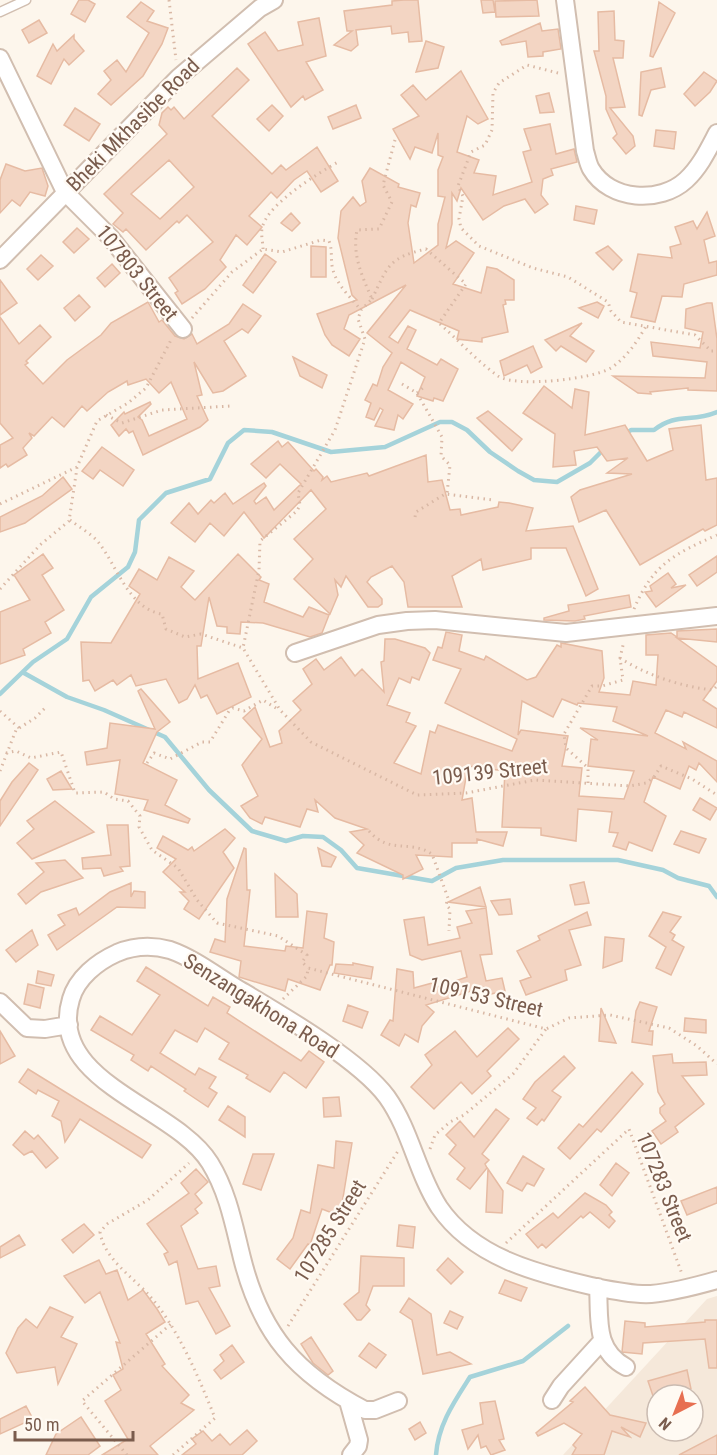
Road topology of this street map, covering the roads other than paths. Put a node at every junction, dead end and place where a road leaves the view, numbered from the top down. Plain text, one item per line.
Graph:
1 (26, 0) edge
2 (274, 0) edge
3 (565, 0) edge
4 (0, 12) edge
5 (0, 58) edge
6 (717, 134) edge
7 (65, 192) junction
8 (0, 260) edge
9 (183, 329) road end
10 (717, 616) edge
11 (295, 653) dead end
12 (0, 1002) edge
13 (69, 1025) junction
14 (717, 1280) edge
15 (598, 1287) junction
16 (602, 1341) junction
17 (626, 1367) dead end
18 (552, 1400) dead end
19 (348, 1401) junction
20 (398, 1401) dead end
21 (351, 1455) edge

1 - 4 lane
2 - 7 street, Bheki Mkhasibe Road
3 - 6 street
5 - 7 street, 107803 Street
7 - 8 street, Bheki Mkhasibe Road
7 - 9 street, 107803 Street
10 - 11 street
12 - 13 street
13 - 15 street, Senzangakhona Road
13 - 19 street, Senzangakhona Road
14 - 15 street, Senzangakhona Road
15 - 16 street
16 - 17 street
16 - 18 street
19 - 20 street, Senzangakhona Road
19 - 21 street

